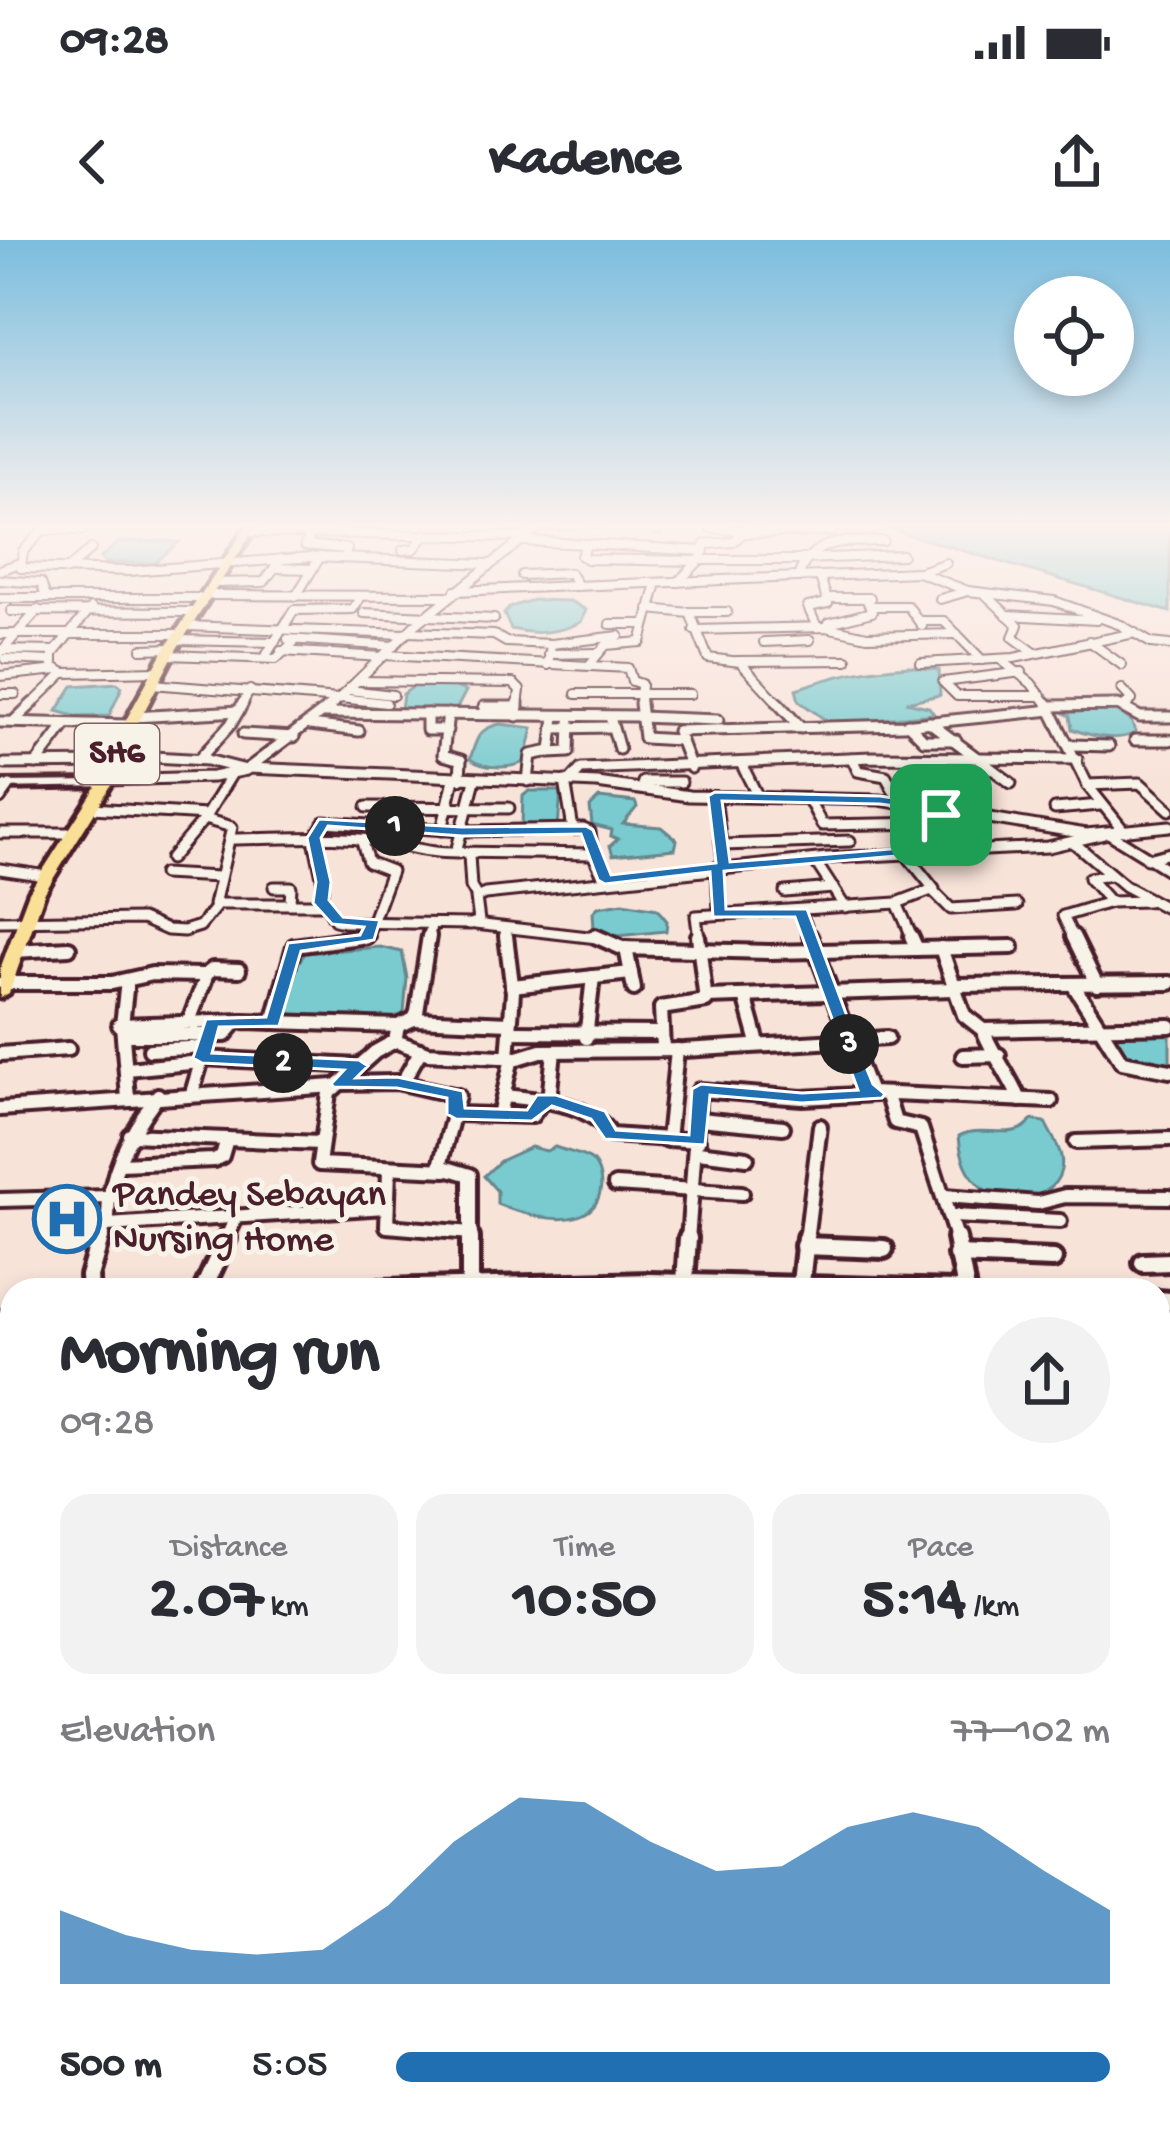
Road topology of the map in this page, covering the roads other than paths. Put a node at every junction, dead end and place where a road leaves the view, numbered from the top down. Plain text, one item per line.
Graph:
1 (36, 612) edge
2 (87, 612) edge
3 (113, 612) edge
4 (138, 612) edge
5 (141, 612) edge
6 (196, 612) edge
7 (293, 612) edge
8 (648, 612) edge
9 (688, 612) edge
10 (707, 612) edge
11 (810, 612) edge
12 (869, 612) edge
13 (913, 612) edge
14 (1004, 612) edge
15 (1084, 612) edge
16 (364, 613) joint
17 (727, 613) dead end
18 (428, 614) junction
19 (1007, 615) junction
20 (494, 616) dead end
21 (1105, 620) junction
22 (920, 621) junction
23 (610, 623) dead end
24 (816, 625) junction
25 (104, 626) junction
26 (225, 626) junction
27 (283, 626) junction
28 (773, 628) junction
29 (802, 628) junction
30 (641, 629) junction
31 (72, 630) junction
32 (125, 630) junction
33 (694, 630) junction
34 (348, 631) junction
35 (407, 633) junction
36 (1135, 633) junction
37 (0, 634) edge
38 (17, 634) junction
39 (457, 634) junction
40 (957, 634) junction
41 (914, 635) junction
42 (928, 635) junction
43 (180, 636) junction
44 (276, 640) junction
45 (296, 640) junction
46 (810, 640) junction
47 (220, 641) junction
48 (764, 641) junction
49 (1089, 641) junction
50 (1155, 644) junction
51 (1170, 645) edge
52 (394, 646) junction
53 (142, 649) dead end
54 (34, 650) junction
55 (286, 651) junction
56 (556, 651) junction
57 (598, 653) junction
58 (1035, 653) junction
59 (1, 654) edge
60 (267, 654) junction
61 (384, 656) junction
62 (1170, 656) edge
63 (254, 658) junction
64 (423, 658) junction
65 (982, 659) junction
66 (1000, 659) junction
67 (26, 660) junction
68 (847, 660) dead end
69 (737, 661) junction
70 (767, 661) junction
71 (822, 661) junction
72 (942, 662) junction
73 (921, 663) dead end
74 (57, 664) junction
75 (568, 664) junction
76 (590, 664) junction
77 (1122, 665) dead end
78 (1022, 672) junction
79 (0, 676) edge
80 (14, 676) junction
81 (155, 678) junction
82 (956, 680) junction
83 (359, 681) junction
84 (401, 683) junction
85 (484, 686) junction
86 (1122, 688) dead end
87 (250, 690) junction
88 (0, 694) edge
89 (15, 694) dead end
90 (576, 694) dead end
91 (641, 694) junction
92 (690, 694) dead end
93 (1041, 695) junction
94 (343, 696) junction
95 (390, 699) junction
96 (1124, 706) junction
97 (1050, 708) junction
98 (239, 711) junction
99 (482, 711) junction
100 (517, 711) junction
101 (324, 713) junction
102 (427, 714) junction
103 (448, 714) junction
104 (378, 715) junction
105 (639, 716) junction
106 (1170, 717) edge
107 (720, 720) junction
108 (132, 721) junction
109 (0, 722) edge
110 (13, 722) junction
111 (554, 722) junction
112 (570, 722) junction
113 (611, 722) junction
114 (929, 722) junction
115 (66, 724) junction
116 (310, 724) junction
117 (908, 724) junction
118 (849, 726) junction
119 (801, 728) junction
120 (447, 730) junction
121 (359, 731) dead end
122 (244, 734) dead end
123 (294, 737) junction
124 (649, 740) junction
125 (679, 740) junction
126 (957, 740) junction
127 (1135, 740) dead end
128 (1170, 740) edge
129 (1072, 745) junction
130 (1109, 746) dead end
131 (549, 753) junction
132 (850, 758) junction
133 (979, 758) junction
134 (115, 759) junction
135 (199, 759) junction
136 (1077, 759) junction
137 (5, 764) dead end
138 (36, 764) junction
139 (742, 765) junction
140 (691, 768) junction
141 (247, 769) junction
142 (674, 769) junction
143 (371, 774) junction
144 (231, 775) junction
145 (457, 779) junction
146 (475, 780) junction
147 (528, 781) junction
148 (568, 781) junction
149 (106, 782) junction
150 (681, 782) junction
151 (1010, 783) dead end
152 (608, 784) junction
153 (5, 785) edge
154 (1087, 785) junction
155 (689, 796) junction
156 (715, 796) junction
157 (758, 797) junction
158 (808, 798) junction
159 (0, 800) edge
160 (900, 802) junction
161 (448, 806) junction
162 (1100, 806) junction
163 (368, 807) junction
164 (468, 807) junction
165 (92, 808) junction
166 (509, 808) dead end
167 (950, 808) junction
168 (1055, 809) dead end
169 (1170, 810) edge
170 (205, 817) junction
171 (363, 823) junction
172 (930, 823) junction
173 (840, 824) junction
174 (1170, 826) edge
175 (573, 829) junction
176 (442, 830) junction
177 (531, 830) junction
178 (462, 831) junction
179 (1124, 831) junction
180 (76, 832) junction
181 (1107, 834) junction
182 (1, 835) edge
183 (314, 838) junction
184 (230, 839) junction
185 (850, 841) junction
186 (362, 842) junction
187 (1073, 842) junction
188 (722, 844) junction
189 (765, 845) junction
190 (937, 849) junction
191 (905, 853) junction
192 (1170, 853) edge
193 (464, 854) junction
194 (535, 854) junction
195 (593, 854) junction
196 (860, 857) junction
197 (170, 859) dead end
198 (1147, 859) junction
199 (815, 861) junction
200 (768, 864) junction
201 (720, 867) junction
202 (0, 869) edge
203 (1170, 871) edge
204 (163, 874) dead end
205 (47, 875) junction
206 (1110, 875) junction
207 (218, 877) junction
208 (605, 880) junction
209 (274, 887) dead end
210 (833, 888) junction
211 (933, 891) junction
212 (785, 892) dead end
213 (477, 897) junction
214 (290, 902) junction
215 (1110, 902) junction
216 (1148, 902) junction
217 (321, 903) junction
218 (897, 903) junction
219 (214, 905) junction
220 (1017, 905) dead end
221 (845, 907) junction
222 (1170, 910) edge
223 (801, 913) junction
224 (719, 914) junction
225 (25, 920) junction
226 (0, 921) edge
227 (374, 923) junction
228 (431, 924) junction
229 (475, 924) junction
230 (505, 928) junction
231 (1012, 946) dead end
232 (69, 948) dead end
233 (626, 948) junction
234 (941, 948) junction
235 (917, 949) junction
236 (698, 950) junction
237 (14, 951) junction
238 (815, 951) junction
239 (239, 970) dead end
240 (631, 973) junction
241 (204, 976) junction
242 (593, 977) junction
243 (127, 981) junction
244 (1170, 983) edge
245 (1097, 985) junction
246 (512, 986) junction
247 (1074, 986) junction
248 (953, 987) junction
249 (2, 988) edge
250 (634, 989) dead end
251 (830, 992) junction
252 (746, 996) junction
253 (706, 998) junction
254 (414, 1019) junction
255 (189, 1021) junction
256 (273, 1022) junction
257 (510, 1027) junction
258 (1170, 1027) edge
259 (122, 1030) junction
260 (983, 1030) junction
261 (1099, 1030) junction
262 (587, 1031) junction
263 (662, 1033) junction
264 (397, 1034) junction
265 (887, 1038) dead end
266 (848, 1040) junction
267 (758, 1043) junction
268 (206, 1045) junction
269 (68, 1049) dead end
270 (585, 1049) junction
271 (150, 1050) dead end
272 (421, 1050) junction
273 (670, 1050) junction
274 (554, 1051) junction
275 (0, 1054) edge
276 (999, 1055) junction
277 (963, 1056) dead end
278 (510, 1058) junction
279 (359, 1066) junction
280 (127, 1070) junction
281 (1170, 1071) edge
282 (402, 1084) junction
283 (337, 1085) junction
284 (192, 1093) junction
285 (158, 1095) junction
286 (881, 1095) junction
287 (504, 1096) junction
288 (128, 1098) junction
289 (546, 1100) junction
290 (1020, 1100) junction
291 (1051, 1101) dead end
292 (0, 1109) edge
293 (456, 1114) junction
294 (499, 1115) junction
295 (699, 1119) junction
296 (820, 1126) dead end
297 (782, 1127) dead end
298 (130, 1135) junction
299 (227, 1139) junction
300 (668, 1140) junction
301 (1076, 1142) dead end
302 (320, 1143) junction
303 (1170, 1143) edge
304 (698, 1147) junction
305 (747, 1158) dead end
306 (120, 1164) junction
307 (389, 1170) junction
308 (446, 1170) junction
309 (615, 1185) dead end
310 (692, 1192) junction
311 (742, 1193) dead end
312 (945, 1196) junction
313 (110, 1197) junction
314 (1170, 1197) edge
315 (0, 1200) edge
316 (386, 1207) junction
317 (237, 1216) junction
318 (952, 1216) junction
319 (1060, 1221) dead end
320 (105, 1223) junction
321 (471, 1233) junction
322 (804, 1246) junction
323 (884, 1249) dead end
324 (958, 1255) junction
325 (1053, 1259) dead end
326 (1170, 1262) edge
327 (1143, 1263) dead end
328 (89, 1278) edge
329 (209, 1278) edge
330 (470, 1278) edge
331 (681, 1278) edge
332 (801, 1278) edge
333 (963, 1278) edge

1 - 38 street
2 - 31 street
3 - 25 street
4 - 32 street
5 - 43 street
6 - 43 main road, SH6
7 - 27 street
8 - 30 street
9 - 33 street
10 - 17 street
11 - 24 street
12 - 24 street
13 - 22 street
14 - 19 street
15 - 21 street
16 - 18 street
16 - 34 street
18 - 20 street
18 - 35 street
19 - 21 street
19 - 58 street
21 - 36 street
22 - 40 street
22 - 42 street
23 - 30 street
24 - 29 street
24 - 41 street
25 - 31 street
25 - 32 street
26 - 27 street
26 - 43 street
26 - 47 street
27 - 34 street
27 - 44 street
28 - 29 street
28 - 33 street
28 - 48 street
29 - 46 street
30 - 56 street
30 - 57 street
31 - 32 street
31 - 38 street
31 - 74 street
32 - 43 street
33 - 69 street
34 - 35 street
35 - 39 street
35 - 52 street
36 - 49 street
36 - 50 street
37 - 38 street
38 - 59 street
39 - 56 street
39 - 64 street
40 - 42 street
40 - 65 street
41 - 42 street
41 - 72 street
43 - 47 street
43 - 53 street
43 - 63 street
43 - 81 main road, SH6
44 - 45 street
44 - 47 street
44 - 60 street
45 - 52 street
45 - 55 street
46 - 48 street
46 - 71 street
48 - 70 street
49 - 58 street
49 - 77 street
50 - 51 street
50 - 62 street
52 - 61 street
54 - 59 street
54 - 67 street
54 - 74 street
55 - 60 street
55 - 61 street
55 - 63 street
56 - 57 street
56 - 64 street
56 - 75 street
56 - 75 street
57 - 76 street
58 - 66 street
59 - 67 street
60 - 63 street
61 - 64 street
61 - 83 street
65 - 66 street
65 - 72 street
66 - 78 street
67 - 74 street
67 - 80 street
68 - 71 street
69 - 70 street
69 - 119 street
70 - 71 street
72 - 73 street
72 - 82 street
74 - 80 street
74 - 81 street
74 - 110 street
75 - 76 street
76 - 91 street
78 - 82 street
78 - 93 street
79 - 80 street
81 - 87 street
81 - 108 main road, SH6
82 - 93 street
83 - 84 street
83 - 94 street
84 - 85 street
84 - 95 street
85 - 99 street
85 - 100 street
86 - 96 street
87 - 94 street
87 - 98 street
88 - 89 street
90 - 91 street
91 - 92 street
91 - 105 street
93 - 97 street
94 - 95 street
94 - 101 street
95 - 104 street
96 - 97 street
96 - 106 street
97 - 114 street
97 - 129 street
98 - 108 street
98 - 135 street
99 - 100 street
99 - 103 street
100 - 111 street
101 - 104 street
101 - 116 street
102 - 103 street
102 - 104 street
102 - 120 street
103 - 120 street
105 - 107 street
105 - 113 street
105 - 124 street
107 - 119 street
107 - 125 street
108 - 115 street
108 - 134 main road, SH6
109 - 110 street
110 - 115 street
111 - 112 street
111 - 131 street
112 - 113 street
112 - 131 street
113 - 124 street
114 - 117 street
114 - 126 street
115 - 138 street
116 - 121 street
116 - 123 street
117 - 118 street
117 - 126 street
118 - 119 street
118 - 132 street
120 - 145 street
122 - 123 street
123 - 141 street
124 - 125 street
125 - 140 street
126 - 133 street
127 - 128 street
129 - 130 street
129 - 136 street
131 - 147 street
132 - 133 street
132 - 139 street
132 - 160 street
133 - 136 street
133 - 151 street
134 - 135 street
134 - 138 street
134 - 149 main road, SH6
135 - 141 street
136 - 154 street
137 - 138 street
139 - 140 street
139 - 157 street
140 - 142 street
141 - 143 street
141 - 144 street
142 - 148 street
142 - 150 street
143 - 145 street
143 - 163 street
144 - 149 street
144 - 170 street
145 - 146 street
145 - 161 street
146 - 147 street
146 - 164 street
147 - 148 street
148 - 152 street
148 - 175 street
149 - 153 street
149 - 165 main road, SH6
150 - 152 street
150 - 155 street
152 - 155 street
153 - 159 street
154 - 162 street
154 - 169 street
155 - 156 street
156 - 157 street
156 - 188 street
157 - 158 street
158 - 160 street
158 - 173 street
160 - 167 street
161 - 163 street
161 - 164 street
161 - 176 street
162 - 168 street
162 - 179 street
163 - 171 street
164 - 166 street
164 - 178 street
165 - 170 street
165 - 180 main road, SH6
167 - 172 street
167 - 181 street
170 - 184 street
170 - 197 street
171 - 176 street
171 - 183 street
172 - 173 street
172 - 190 street
173 - 185 street
174 - 179 street
175 - 177 street
175 - 195 street
176 - 178 street
177 - 178 street
177 - 194 street
178 - 193 street
179 - 181 street
180 - 182 street
180 - 205 main road, SH6
181 - 187 street
181 - 198 street
183 - 184 street
183 - 186 street
183 - 217 street
184 - 207 street
185 - 189 street
185 - 196 street
186 - 193 street
186 - 227 street
187 - 190 street
187 - 206 street
188 - 189 street
188 - 201 street
189 - 200 street
190 - 191 street
191 - 196 street
191 - 211 street
192 - 198 street
193 - 194 street
193 - 213 street
194 - 195 street
195 - 208 street
196 - 199 street
198 - 203 street
199 - 200 street
199 - 210 street
200 - 201 street
201 - 208 street
201 - 224 street
202 - 205 street
204 - 207 street
205 - 225 main road, SH6
206 - 215 street
206 - 216 street
207 - 219 street
208 - 213 street
209 - 214 street
210 - 212 street
210 - 221 street
211 - 218 street
211 - 220 street
213 - 229 street
214 - 217 street
214 - 219 street
215 - 216 street
215 - 245 street
216 - 222 street
217 - 227 street
218 - 221 street
218 - 235 street
219 - 225 street
221 - 223 street
223 - 224 street
223 - 238 street
224 - 236 street
225 - 226 street
225 - 237 main road, SH6
227 - 228 street
227 - 256 street
228 - 229 street
228 - 254 street
229 - 230 street
230 - 233 street
230 - 246 street
231 - 234 street
232 - 237 street
233 - 236 street
233 - 240 street
234 - 235 street
234 - 248 street
235 - 238 street
236 - 238 street
236 - 253 street
237 - 249 main road, SH6
238 - 251 street
239 - 241 street
240 - 242 street
240 - 250 street
241 - 243 street
241 - 255 street
242 - 246 street
242 - 262 street
243 - 249 street
243 - 259 street
244 - 245 street
245 - 247 street
246 - 257 street
247 - 248 street
247 - 261 street
248 - 251 street
248 - 260 street
251 - 252 street
251 - 266 street
252 - 253 street
252 - 267 street
253 - 263 street
254 - 257 street
254 - 264 street
255 - 259 street
255 - 268 street
256 - 264 street
256 - 268 street
257 - 262 street
257 - 278 street
258 - 261 street
259 - 268 street
259 - 280 street
260 - 261 street
260 - 276 street
261 - 281 street
262 - 263 street
262 - 270 street
263 - 273 street
264 - 272 street
264 - 279 street
265 - 266 street
266 - 267 street
266 - 286 street
267 - 273 street
268 - 271 street
268 - 279 street
268 - 280 street
268 - 284 street
269 - 275 street
270 - 273 street
270 - 274 street
272 - 278 street
272 - 282 street
273 - 300 street
274 - 278 street
274 - 289 street
276 - 277 street
276 - 290 street
278 - 287 street
279 - 283 street
280 - 288 street
282 - 283 street
282 - 293 street
283 - 284 street
283 - 302 street
284 - 285 street
285 - 288 street
285 - 298 street
286 - 290 street
286 - 295 street
286 - 312 street
287 - 289 street
287 - 294 street
288 - 292 street
289 - 294 street
289 - 300 street
290 - 291 street
293 - 294 street
293 - 308 street
295 - 297 street
295 - 304 street
296 - 322 street
298 - 299 street
298 - 306 street
299 - 302 street
299 - 306 street
300 - 304 street
301 - 303 street
302 - 307 street
304 - 305 street
304 - 310 street
306 - 313 street
307 - 308 street
307 - 316 street
308 - 321 street
309 - 310 street
310 - 311 street
310 - 331 street
312 - 314 street
312 - 318 street
313 - 315 street
313 - 320 street
316 - 317 street
316 - 321 street
317 - 320 street
317 - 329 street
318 - 319 street
318 - 324 street
320 - 328 street
321 - 330 street
322 - 323 street
322 - 332 street
324 - 325 street
324 - 333 street
326 - 327 street

